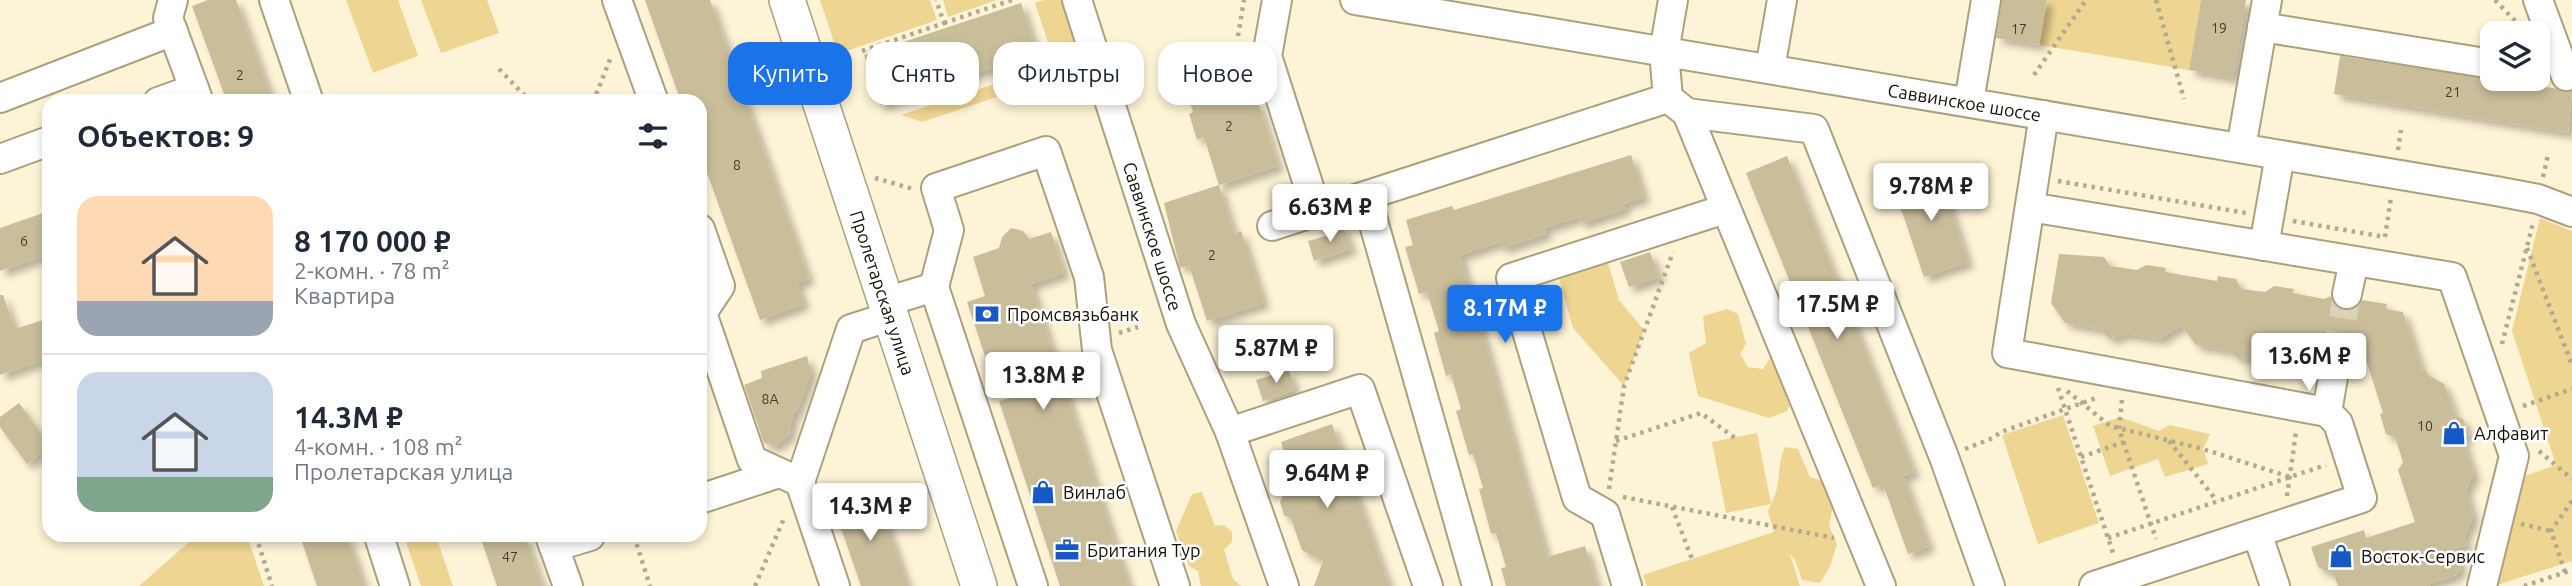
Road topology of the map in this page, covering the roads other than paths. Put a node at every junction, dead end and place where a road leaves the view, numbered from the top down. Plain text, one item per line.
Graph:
1 (173, 0) edge
2 (274, 0) edge
3 (787, 0) edge
4 (1077, 0) edge
5 (1277, 0) edge
6 (1354, 0) edge
7 (1672, 0) edge
8 (1782, 0) edge
9 (1986, 0) edge
10 (2538, 0) edge
11 (621, 12) edge
12 (2264, 13) edge
13 (173, 31) junction
14 (1664, 52) junction
15 (2480, 61) edge
16 (1770, 69) junction
17 (2550, 74) edge
18 (2569, 77) edge
19 (197, 94) edge
20 (306, 94) edge
21 (651, 94) edge
22 (0, 98) edge
23 (1969, 102) junction
24 (1677, 105) junction
25 (2044, 115) junction
26 (42, 144) edge
27 (2241, 148) junction
28 (2280, 155) junction
29 (0, 159) edge
30 (1366, 196) junction
31 (2030, 207) junction
32 (1725, 209) junction
33 (1317, 212) junction
34 (2572, 212) edge
35 (1272, 226) dead end
36 (2264, 246) junction
37 (707, 249) edge
38 (2354, 261) junction
39 (934, 287) junction
40 (2347, 294) tunnel mouth
41 (707, 304) edge
42 (888, 309) junction
43 (707, 330) edge
44 (2336, 360) tunnel mouth
45 (2313, 409) junction
46 (1230, 432) junction
47 (790, 477) junction
48 (707, 497) edge
49 (2270, 529) junction
50 (381, 542) edge
51 (552, 542) edge
52 (395, 586) edge
53 (568, 586) edge
54 (835, 586) edge
55 (979, 586) edge
56 (1033, 586) edge
57 (1175, 586) edge
58 (1284, 586) edge
59 (1428, 586) edge
60 (1477, 586) edge
61 (1627, 586) edge
62 (1881, 586) edge
63 (1990, 586) edge
64 (2094, 586) edge
65 (2275, 586) edge
66 (2482, 586) edge

1 - 13 street
2 - 20 street
3 - 42 main road, Пролетарская улица
4 - 46 street, Саввинское шоссе
5 - 33 street
6 - 14 street, Саввинское шоссе
7 - 14 street
8 - 16 street
9 - 23 street
10 - 18 street
11 - 21 street
12 - 15 street
12 - 27 street
13 - 19 street
13 - 22 street
14 - 16 street, Саввинское шоссе
14 - 24 street
16 - 23 street, Саввинское шоссе
17 - 18 street
23 - 25 street, Саввинское шоссе
24 - 30 street
24 - 32 street
24 - 63 street
25 - 27 street, Саввинское шоссе
25 - 31 street
26 - 29 street
27 - 28 street, Саввинское шоссе
28 - 34 street, Саввинское шоссе
28 - 36 street
30 - 33 street
30 - 60 street
31 - 36 street
31 - 45 street
32 - 61 street
32 - 62 street
33 - 35 street
36 - 38 street
37 - 41 street
38 - 40 street
38 - 66 street
39 - 42 street
39 - 56 street
39 - 57 street
42 - 47 street
42 - 55 main road, Пролетарская улица
43 - 47 street
44 - 45 street
45 - 49 street
46 - 58 street, Саввинское шоссе
46 - 59 street
47 - 48 street
47 - 54 street
49 - 64 street
49 - 65 street
50 - 52 street
51 - 53 street

